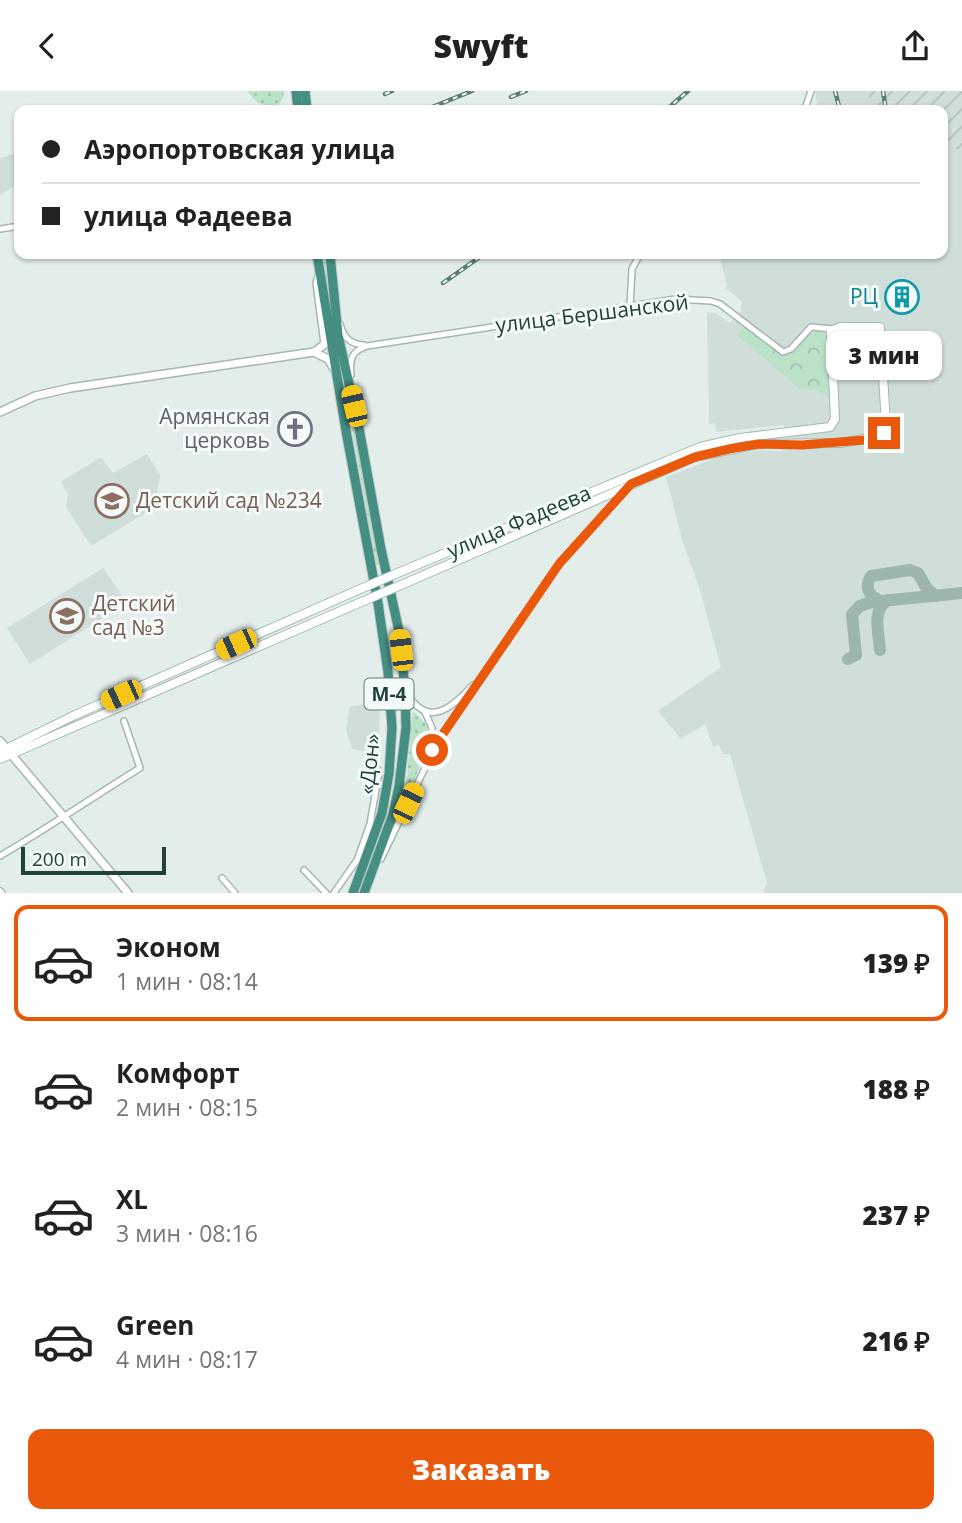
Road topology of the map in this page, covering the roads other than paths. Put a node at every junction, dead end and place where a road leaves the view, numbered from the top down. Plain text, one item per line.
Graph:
1 (317, 259) edge
2 (330, 259) edge
3 (637, 259) edge
4 (319, 275) junction
5 (334, 303) junction
6 (630, 306) junction
7 (833, 329) junction
8 (367, 346) junction
9 (314, 352) junction
10 (337, 373) junction
11 (354, 406) junction
12 (0, 412) edge
13 (792, 432) junction
14 (794, 444) junction
15 (655, 470) junction
16 (639, 472) junction
17 (631, 484) junction
18 (616, 495) junction
19 (434, 557) junction
20 (439, 568) junction
21 (481, 678) junction
22 (405, 690) junction
23 (425, 712) junction
24 (75, 715) junction
25 (124, 722) dead end
26 (80, 724) junction
27 (0, 741) edge
28 (432, 750) junction
29 (6, 752) edge
30 (0, 759) edge
31 (372, 759) dead end
32 (64, 815) junction
33 (0, 856) edge
34 (304, 870) dead end
35 (222, 878) dead end
36 (128, 893) edge
37 (235, 893) edge
38 (326, 893) edge
39 (334, 893) edge
40 (353, 893) edge
41 (364, 893) edge

1 - 4 highway, М-4
2 - 5 highway, М-4
3 - 6 street
4 - 9 street
4 - 10 highway, М-4
5 - 8 street
5 - 11 highway, М-4
6 - 7 street, улица Бершанской
6 - 8 street, улица Бершанской
7 - 13 main road, улица Фадеева
7 - 14 main road, улица Фадеева
8 - 11 street
9 - 10 street
9 - 12 street
10 - 40 highway, «Дон» / М-4
11 - 22 highway, «Дон» / М-4
13 - 14 main road
13 - 15 main road, улица Фадеева
14 - 15 main road, улица Фадеева
15 - 16 main road, улица Фадеева
15 - 17 main road, улица Фадеева
16 - 17 street
16 - 19 main road, улица Фадеева
17 - 18 main road, улица Фадеева
18 - 20 main road, улица Фадеева
18 - 21 street
19 - 20 main road
19 - 24 main road, улица Фадеева, bridge
20 - 26 main road, улица Фадеева, bridge
21 - 23 street
21 - 28 street
22 - 23 street
22 - 41 highway, «Дон» / М-4
23 - 28 street
24 - 26 main road
24 - 29 main road, улица Фадеева
25 - 32 street
26 - 29 main road, улица Фадеева
27 - 29 street
28 - 41 street
29 - 30 main road, улица Фадеева
29 - 32 street
31 - 39 street
32 - 33 street
32 - 36 street
34 - 38 street
35 - 37 street

